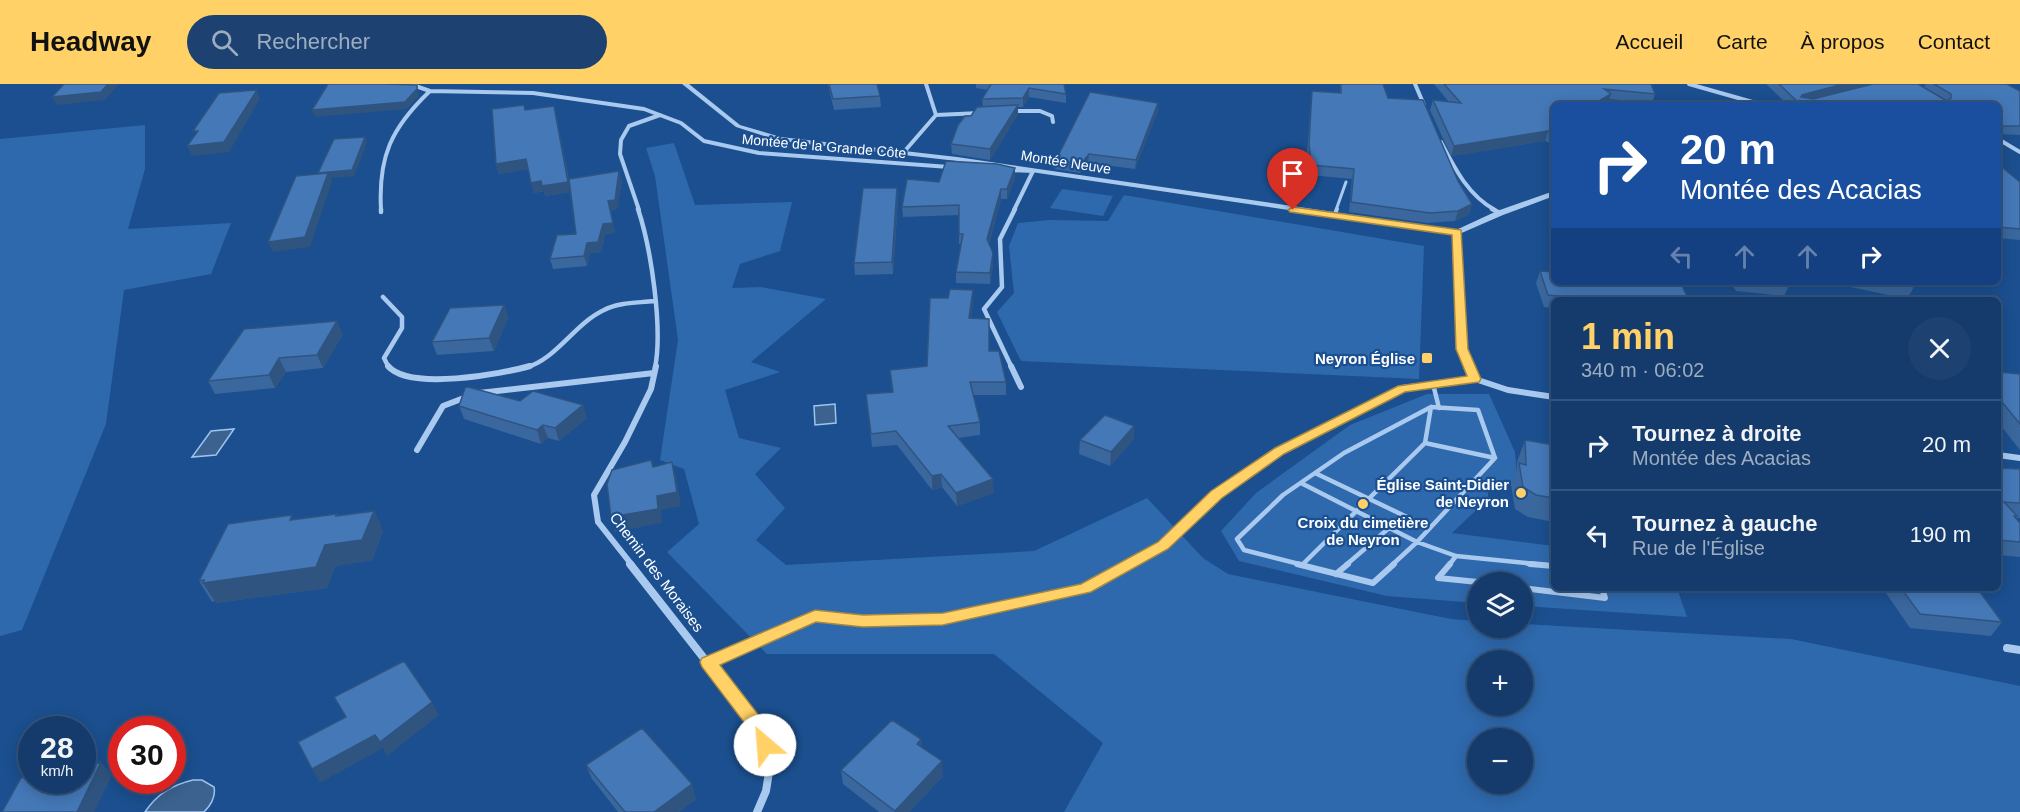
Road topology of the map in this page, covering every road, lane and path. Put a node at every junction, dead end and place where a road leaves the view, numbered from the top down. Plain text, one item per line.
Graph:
1 (410, 84) edge
2 (685, 84) edge
3 (926, 84) edge
4 (1415, 84) edge
5 (1689, 84) edge
6 (430, 91) junction
7 (1752, 102) edge
8 (991, 112) edge
9 (1003, 112) edge
10 (1427, 112) edge
11 (660, 115) junction
12 (936, 115) junction
13 (1053, 122) dead end
14 (1438, 136) edge
15 (2001, 141) edge
16 (2020, 152) edge
17 (903, 153) junction
18 (951, 167) edge
19 (984, 170) edge
20 (1033, 171) junction
21 (1346, 182) edge
22 (1551, 194) edge
23 (381, 212) dead end
24 (1500, 213) junction
25 (1334, 216) junction
26 (1457, 232) junction
27 (384, 297) dead end
28 (654, 302) junction
29 (654, 373) junction
30 (1475, 379) junction
31 (1432, 384) junction
32 (1021, 387) dead end
33 (1551, 396) edge
34 (1431, 407) junction
35 (1439, 408) junction
36 (1425, 443) junction
37 (417, 450) dead end
38 (2001, 455) edge
39 (1495, 458) junction
40 (2020, 458) edge
41 (1315, 473) junction
42 (1301, 483) junction
43 (1368, 500) junction
44 (1356, 511) junction
45 (1389, 528) junction
46 (1430, 528) junction
47 (1417, 542) junction
48 (1456, 556) junction
49 (1302, 565) junction
50 (1551, 566) edge
51 (1336, 574) junction
52 (1467, 581) edge
53 (1533, 589) edge
54 (1603, 591) edge
55 (2007, 648) dead end
56 (2020, 650) edge
57 (708, 662) junction
58 (757, 812) edge

1 - 6 street, Montée de la Grande Côte
2 - 17 street, Montée Neuve
3 - 12 street
4 - 10 street
5 - 7 street
6 - 11 street, Montée de la Grande Côte
6 - 23 street
8 - 12 street
9 - 13 street
11 - 18 street, Montée de la Grande Côte
11 - 28 street, Chemin des Moraises
12 - 17 street
14 - 24 street
15 - 16 street
17 - 20 street, Montée Neuve
19 - 20 street
20 - 25 street, Montée Neuve
20 - 32 street
21 - 25 lane
22 - 24 street
24 - 26 street
25 - 26 street, Montée Neuve
26 - 30 street
27 - 28 street
28 - 29 street, Chemin des Moraises
29 - 37 street
29 - 57 street, Chemin des Moraises
30 - 31 street
30 - 33 street
31 - 35 lane
31 - 57 street
34 - 35 lane
34 - 36 lane
34 - 41 lane
35 - 39 lane
36 - 39 lane
36 - 43 lane
38 - 40 street
39 - 46 lane
41 - 42 lane
41 - 43 lane
42 - 44 lane
42 - 49 lane
43 - 44 lane
43 - 46 lane
44 - 45 lane
44 - 49 lane
45 - 47 lane
45 - 51 lane
46 - 47 lane
47 - 48 lane
47 - 51 lane
48 - 50 lane
48 - 52 lane
49 - 51 lane
53 - 54 lane
55 - 56 street
57 - 58 street, Chemin des Moraises

